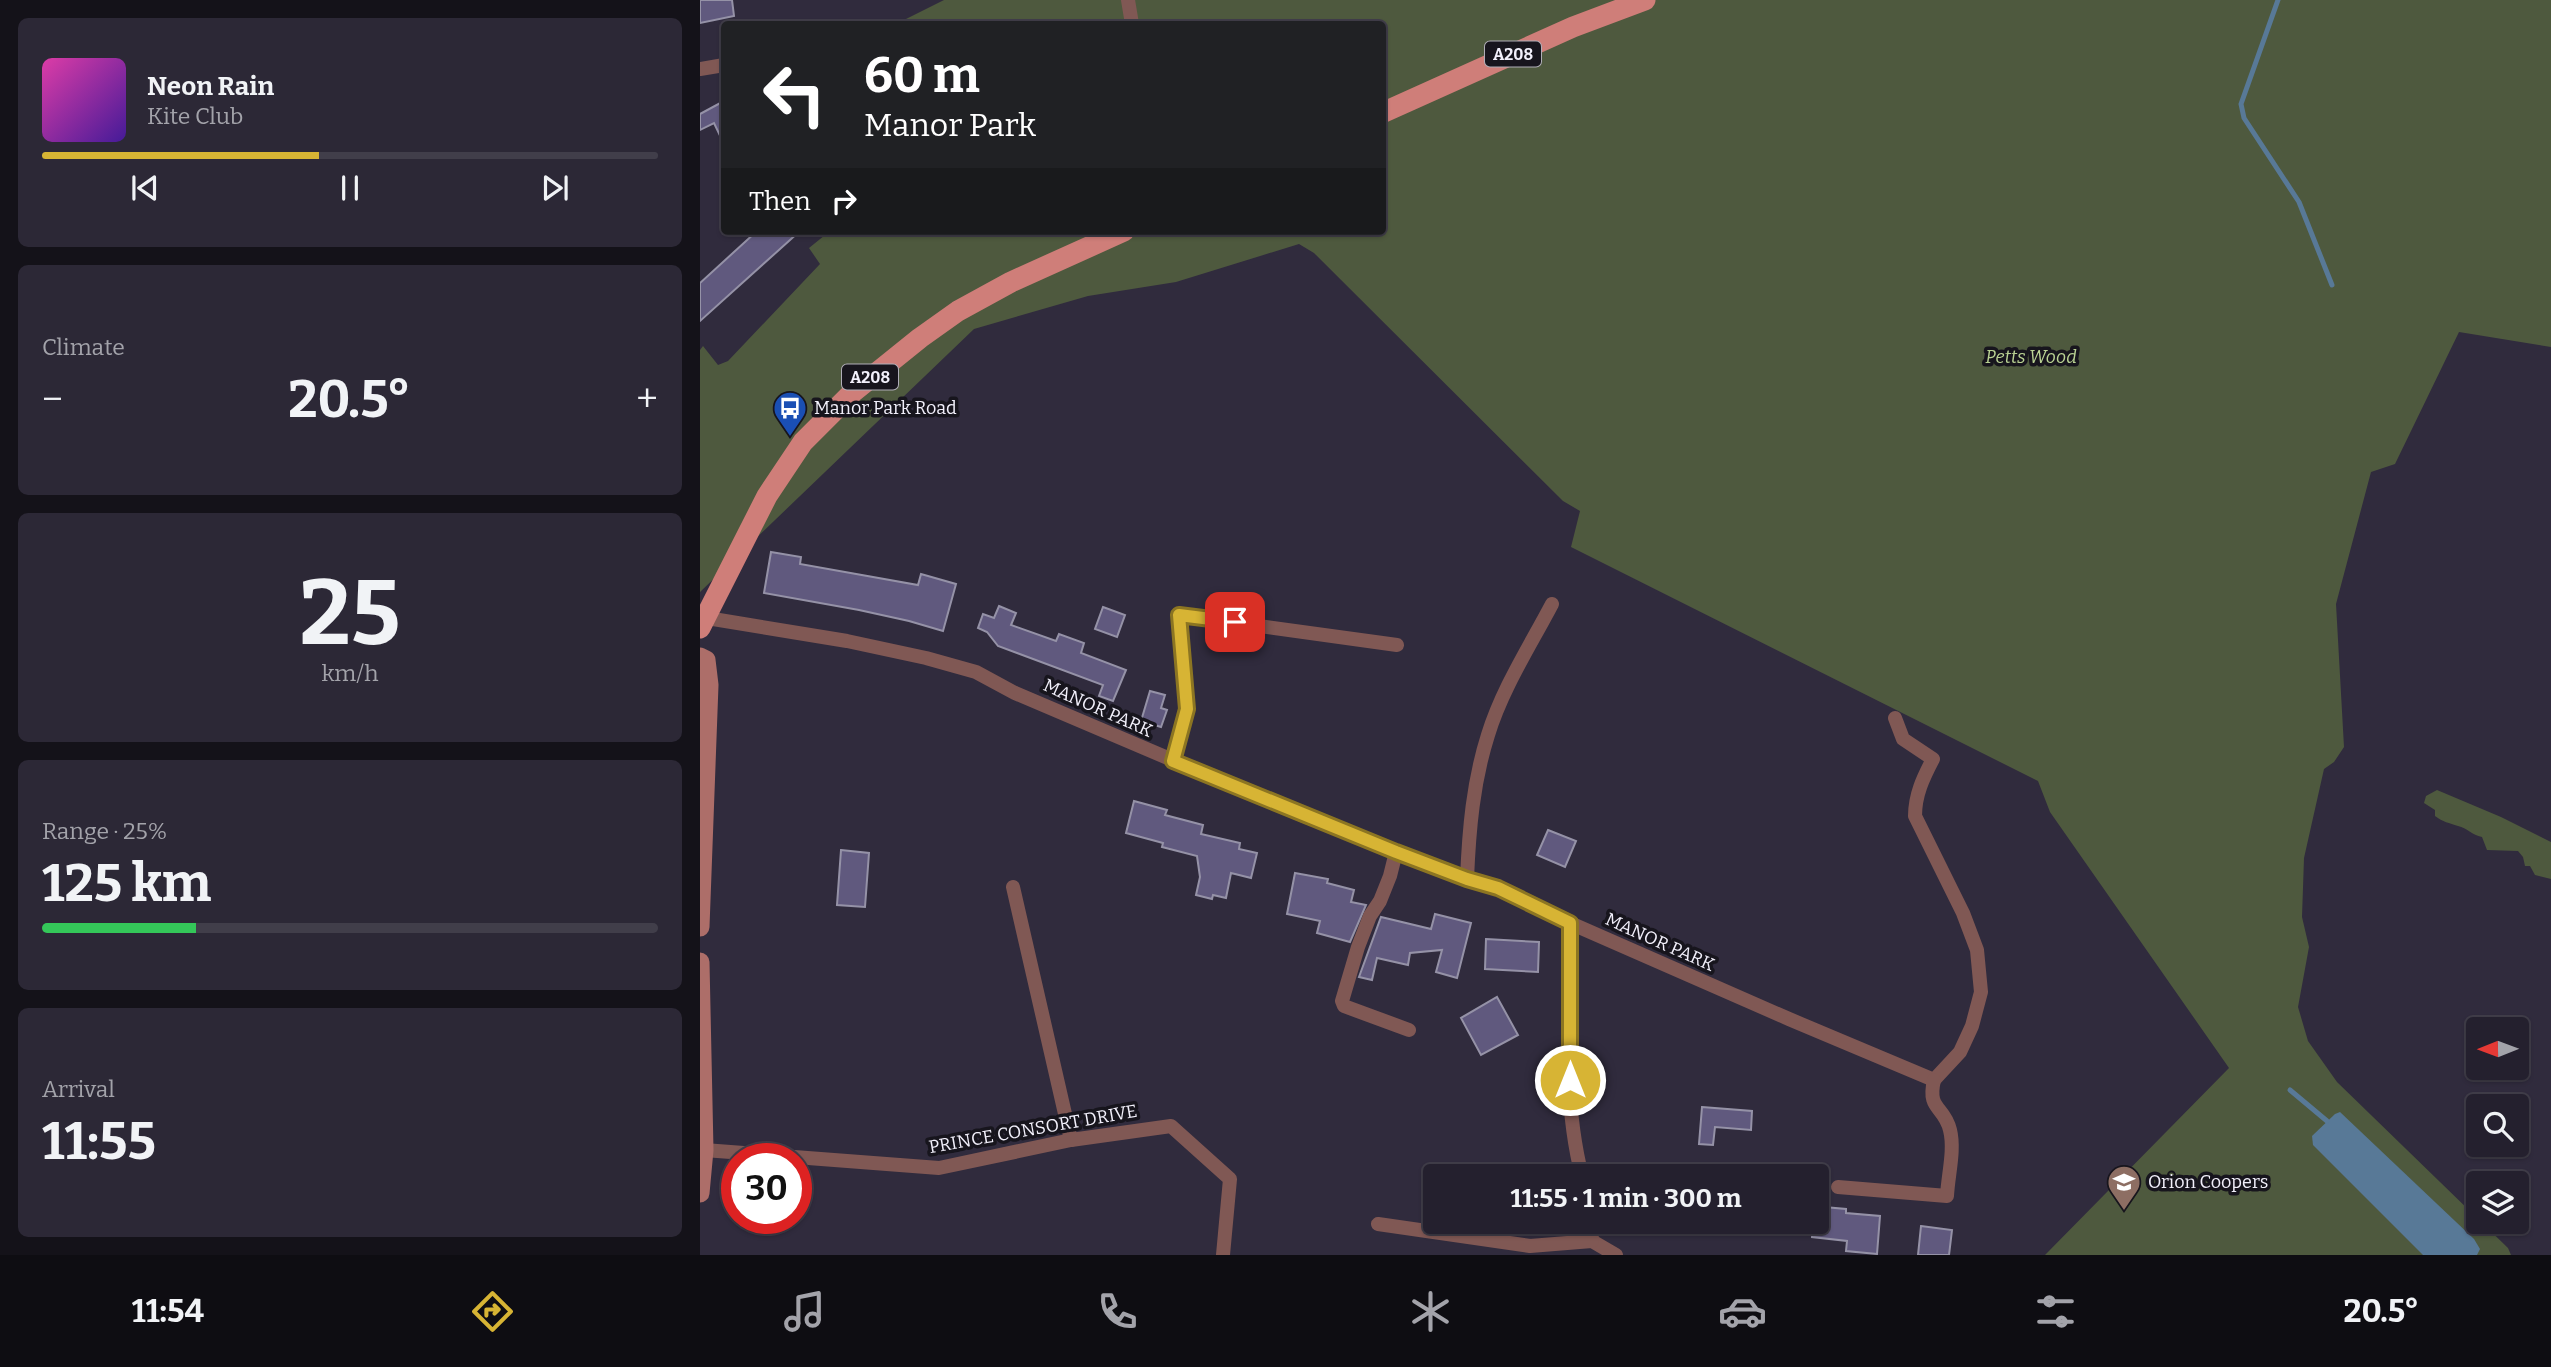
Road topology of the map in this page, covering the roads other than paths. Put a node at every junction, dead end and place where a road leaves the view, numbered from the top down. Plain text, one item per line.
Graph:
1 (1128, 0) edge
2 (1645, 0) edge
3 (1132, 21) edge
4 (721, 66) edge
5 (700, 69) edge
6 (1386, 111) edge
7 (1115, 235) edge
8 (1552, 604) dead end
9 (704, 623) edge
10 (1397, 645) dead end
11 (700, 657) edge
12 (1895, 718) dead end
13 (1173, 761) junction
14 (1396, 852) junction
15 (1467, 879) junction
16 (1013, 887) dead end
17 (1570, 923) junction
18 (700, 927) edge
19 (700, 962) edge
20 (1409, 1030) dead end
21 (1934, 1080) junction
22 (702, 1097) edge
23 (1071, 1140) junction
24 (704, 1150) junction
25 (1579, 1164) edge
26 (1838, 1187) dead end
27 (700, 1193) edge
28 (1378, 1224) dead end
29 (1591, 1234) edge
30 (1591, 1241) junction
31 (1223, 1255) edge
32 (1616, 1255) edge

1 - 3 street
2 - 6 main road, A208
4 - 5 street
7 - 9 main road, A208
8 - 15 street
9 - 13 street, MANOR PARK
10 - 13 street
11 - 18 main road
12 - 21 street
13 - 14 street, MANOR PARK
14 - 15 street, MANOR PARK
14 - 20 street
15 - 17 street, MANOR PARK
16 - 23 street
17 - 21 street, MANOR PARK
17 - 25 street
19 - 22 main road
21 - 26 street
22 - 24 main road
23 - 24 street, PRINCE CONSORT DRIVE
23 - 31 street, PRINCE CONSORT DRIVE
24 - 27 main road
28 - 30 street
29 - 30 street
30 - 32 street

